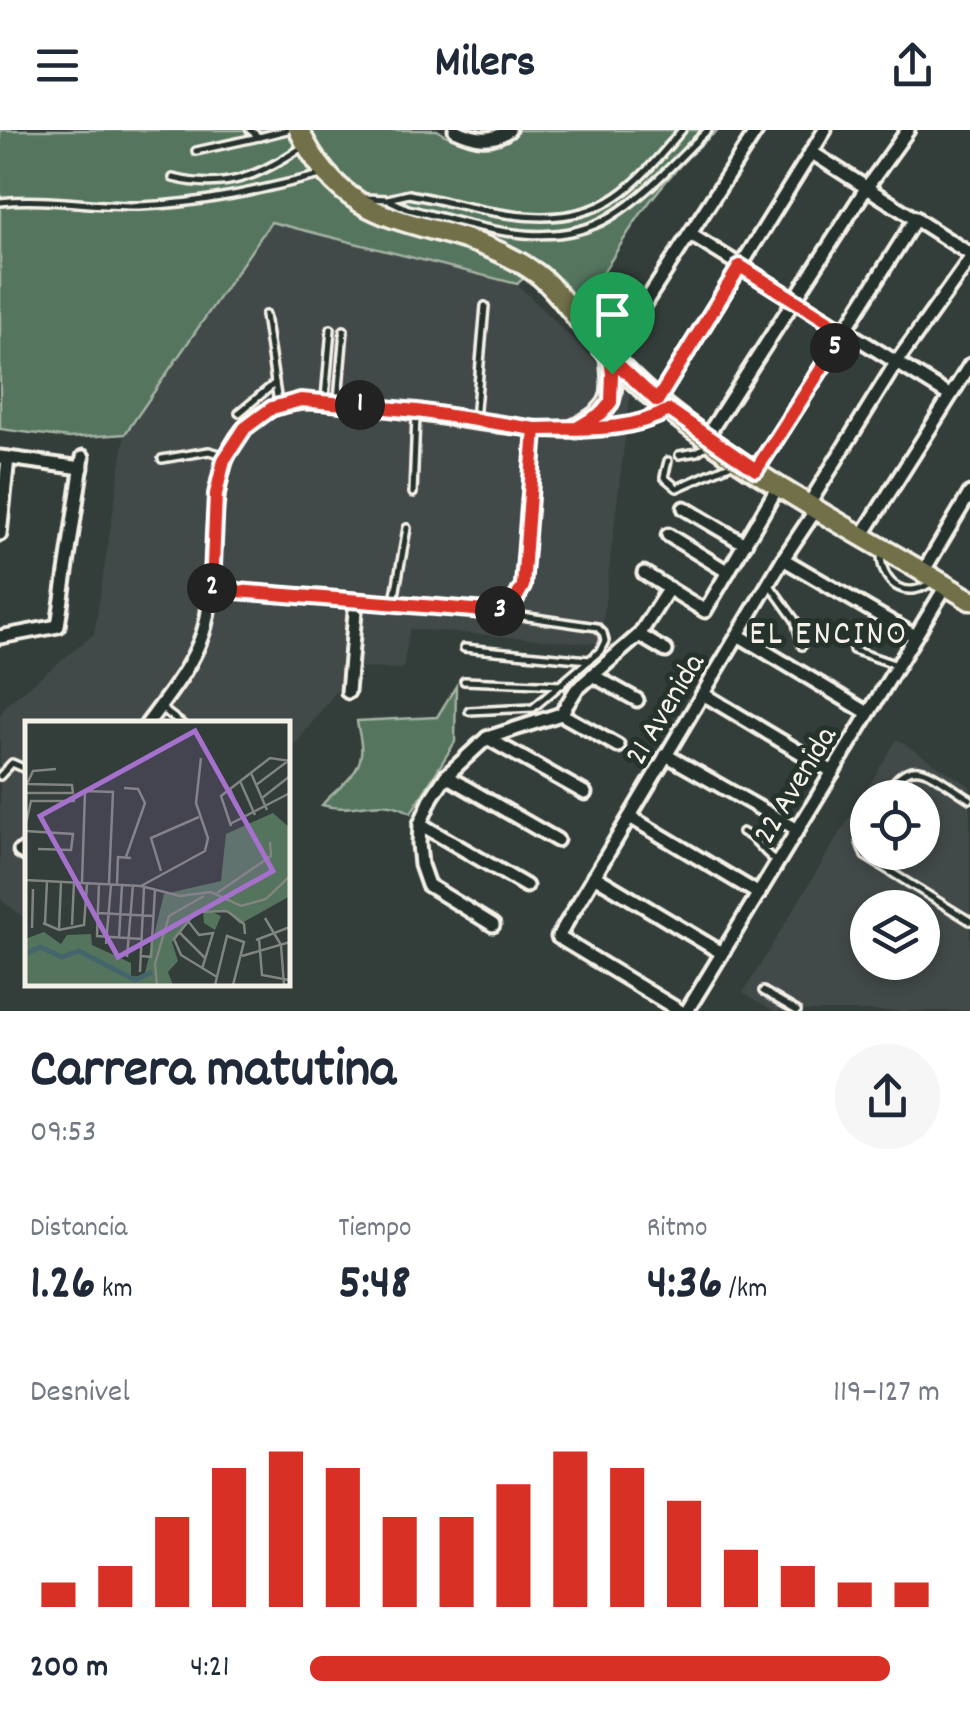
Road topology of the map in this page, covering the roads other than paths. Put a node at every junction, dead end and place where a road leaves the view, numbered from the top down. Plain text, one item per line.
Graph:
1 (250, 130) edge
2 (287, 130) edge
3 (455, 130) edge
4 (510, 130) edge
5 (682, 130) edge
6 (708, 130) edge
7 (757, 130) edge
8 (826, 130) edge
9 (908, 130) edge
10 (258, 137) junction
11 (302, 138) edge
12 (196, 151) dead end
13 (811, 152) junction
14 (324, 174) junction
15 (173, 178) dead end
16 (867, 187) junction
17 (351, 198) junction
18 (388, 199) junction
19 (0, 202) edge
20 (916, 218) junction
21 (690, 235) junction
22 (970, 256) edge
23 (740, 266) junction
24 (794, 300) junction
25 (485, 306) dead end
26 (265, 315) dead end
27 (330, 329) dead end
28 (344, 330) dead end
29 (845, 332) junction
30 (610, 357) junction
31 (896, 363) junction
32 (970, 366) edge
33 (275, 383) junction
34 (949, 395) junction
35 (331, 403) junction
36 (278, 406) junction
37 (663, 406) junction
38 (417, 411) junction
39 (240, 413) dead end
40 (475, 420) junction
41 (577, 428) junction
42 (535, 429) junction
43 (710, 439) junction
44 (679, 455) dead end
45 (227, 456) junction
46 (4, 458) edge
47 (162, 458) dead end
48 (668, 461) dead end
49 (748, 465) junction
50 (779, 485) junction
51 (413, 493) dead end
52 (970, 493) edge
53 (813, 506) junction
54 (684, 508) dead end
55 (407, 528) dead end
56 (0, 534) edge
57 (668, 536) dead end
58 (862, 536) junction
59 (745, 544) junction
60 (881, 547) junction
61 (782, 559) junction
62 (728, 572) junction
63 (644, 573) dead end
64 (935, 579) junction
65 (768, 583) junction
66 (668, 588) junction
67 (212, 589) junction
68 (970, 600) edge
69 (356, 601) junction
70 (394, 604) junction
71 (498, 612) junction
72 (639, 635) junction
73 (738, 636) junction
74 (915, 636) junction
75 (0, 637) edge
76 (802, 646) dead end
77 (464, 648) dead end
78 (853, 650) dead end
79 (666, 651) dead end
80 (589, 660) junction
81 (897, 665) junction
82 (592, 675) junction
83 (464, 681) dead end
84 (562, 685) junction
85 (348, 692) dead end
86 (703, 694) junction
87 (638, 700) dead end
88 (159, 707) junction
89 (469, 711) dead end
90 (868, 713) junction
91 (561, 714) junction
92 (152, 721) edge
93 (178, 721) edge
94 (487, 738) junction
95 (618, 746) dead end
96 (666, 755) junction
97 (25, 769) edge
98 (833, 772) junction
99 (0, 776) edge
100 (446, 776) junction
101 (894, 780) edge
102 (938, 780) edge
103 (940, 781) edge
104 (585, 792) dead end
105 (970, 800) edge
106 (630, 817) junction
107 (420, 824) junction
108 (798, 830) junction
109 (742, 832) dead end
110 (557, 840) dead end
111 (778, 862) junction
112 (888, 870) edge
113 (594, 876) junction
114 (526, 886) dead end
115 (759, 894) junction
116 (970, 921) edge
117 (493, 924) dead end
118 (722, 953) junction
119 (762, 991) dead end
120 (684, 1011) edge
121 (797, 1011) edge

1 - 10 lane
2 - 10 lane
3 - 4 street
5 - 18 lane
6 - 18 lane
7 - 21 street
8 - 13 street
9 - 16 street
10 - 12 lane
11 - 14 main road
11 - 15 lane
13 - 16 street
13 - 23 street
14 - 17 main road
14 - 19 lane
16 - 20 street
16 - 24 street
17 - 18 lane
17 - 30 main road
20 - 22 street
20 - 29 street
21 - 23 street
21 - 30 street
22 - 31 street, 21 Avenida
23 - 24 street
23 - 37 street
24 - 29 street
24 - 43 street
25 - 40 lane
26 - 33 lane
27 - 35 lane
28 - 35 lane
29 - 31 street
29 - 49 street
30 - 37 main road
30 - 41 main road
31 - 34 street
31 - 53 street, 21 Avenida
32 - 34 street
33 - 36 lane
33 - 39 lane
34 - 58 street
35 - 36 street
35 - 38 street
36 - 45 street
37 - 41 street
37 - 43 main road
38 - 40 street
38 - 51 lane
40 - 42 street
41 - 42 street
42 - 71 street
43 - 44 lane
43 - 49 main road
45 - 47 lane
45 - 67 street
46 - 56 street
46 - 75 street
48 - 49 lane
49 - 50 main road
50 - 53 main road
50 - 59 street
52 - 64 street, 22 Avenida
53 - 58 main road
53 - 61 street, 21 Avenida
54 - 59 street
55 - 70 lane
57 - 62 street
58 - 60 main road
59 - 62 street
60 - 64 main road
60 - 64 lane
61 - 65 street, 21 Avenida
61 - 74 street
62 - 66 street
63 - 66 street
64 - 68 main road
64 - 74 street, 22 Avenida
65 - 73 street, 21 Avenida
65 - 76 lane
66 - 72 street
67 - 69 street
67 - 88 street
69 - 70 street
69 - 85 street
70 - 71 street
71 - 80 lane
72 - 79 street
72 - 82 street
73 - 86 street, 21 Avenida
73 - 90 street
74 - 81 street, 22 Avenida
77 - 80 lane
78 - 81 lane
80 - 84 lane
81 - 90 street, 22 Avenida
82 - 87 street
82 - 91 street
83 - 84 lane
84 - 89 lane
86 - 96 street, 21 Avenida
86 - 98 street
88 - 92 street
88 - 93 lane
90 - 98 street, 22 Avenida
91 - 94 street
91 - 95 street
94 - 100 street
94 - 104 street
96 - 106 street, 21 Avenida
96 - 108 street
97 - 99 lane
98 - 108 street, 22 Avenida
100 - 107 street
100 - 110 street
101 - 102 lane
103 - 105 lane
106 - 113 street, 21 Avenida
106 - 115 street
107 - 114 street
107 - 117 street
108 - 111 street, 22 Avenida
109 - 111 lane
111 - 115 street, 22 Avenida
112 - 116 lane
113 - 118 street
113 - 120 street, 21 Avenida
115 - 118 street, 22 Avenida
118 - 120 street, 22 Avenida
119 - 121 lane

